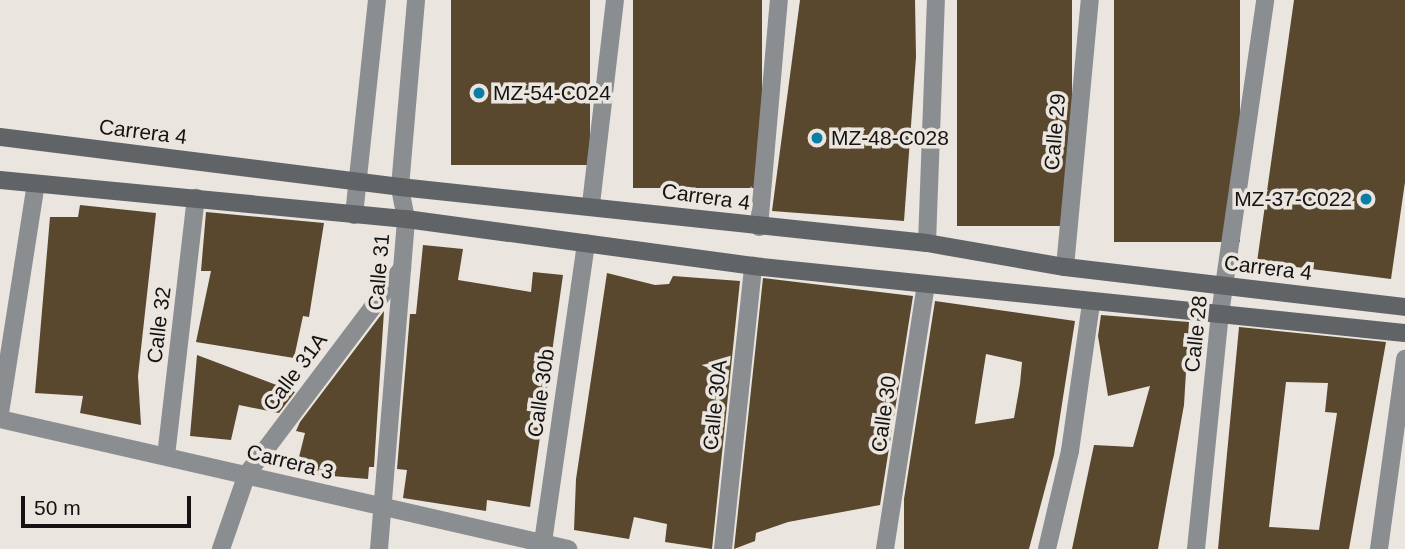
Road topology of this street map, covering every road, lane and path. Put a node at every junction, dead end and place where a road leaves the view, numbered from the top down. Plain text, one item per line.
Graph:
1 (377, 0) edge
2 (416, 0) edge
3 (615, 0) edge
4 (779, 0) edge
5 (936, 0) edge
6 (1090, 0) edge
7 (1265, 0) edge
8 (0, 137) edge
9 (0, 180) edge
10 (358, 181) junction
11 (36, 184) junction
12 (400, 187) junction
13 (196, 198) junction
14 (591, 204) junction
15 (354, 215) junction
16 (406, 219) junction
17 (759, 227) junction
18 (586, 243) junction
19 (927, 243) junction
20 (753, 266) junction
21 (1065, 267) junction
22 (402, 268) junction
23 (926, 284) junction
24 (1224, 285) junction
25 (1091, 304) junction
26 (1405, 307) edge
27 (1220, 314) junction
28 (1405, 333) edge
29 (1405, 359) edge
30 (0, 413) edge
31 (1402, 415) edge
32 (0, 419) edge
33 (166, 456) junction
34 (247, 474) junction
35 (383, 509) junction
36 (542, 547) edge
37 (221, 549) edge
38 (379, 549) edge
39 (568, 549) edge
40 (723, 549) edge
41 (885, 549) edge
42 (1047, 549) edge
43 (1196, 549) edge
44 (1379, 549) edge

1 - 10 street, Calle 31
2 - 12 street, Calle 31
3 - 14 street
4 - 17 street
5 - 19 street
6 - 21 street, Calle 29
7 - 24 street, Calle 28
8 - 10 main road, Carrera 4
9 - 11 main road
10 - 12 main road, Carrera 4
10 - 15 street, Calle 31
11 - 13 main road
11 - 30 street
12 - 14 main road, Carrera 4
12 - 16 street, Calle 31
13 - 15 main road
13 - 33 street, Calle 32
14 - 17 main road, Carrera 4
15 - 16 main road
16 - 18 main road
16 - 22 street, Calle 31
17 - 19 main road, Carrera 4
18 - 20 main road
18 - 36 street, Calle 30b
19 - 21 main road, Carrera 4
20 - 23 main road
20 - 40 street, Calle 30A
21 - 24 main road, Carrera 4
22 - 34 street, Calle 31A
22 - 35 street, Calle 31
23 - 25 main road
23 - 41 street, Calle 30
24 - 26 main road, Carrera 4
24 - 27 street, Calle 28
25 - 27 main road
25 - 42 street
27 - 28 main road
27 - 43 street, Calle 28
29 - 31 street
31 - 44 street
32 - 33 street, Carrera 3
33 - 34 street, Carrera 3
34 - 35 street, Carrera 3
34 - 37 street, Calle 31A
35 - 36 street, Carrera 3
35 - 38 street, Calle 31
36 - 39 street, Carrera 3

